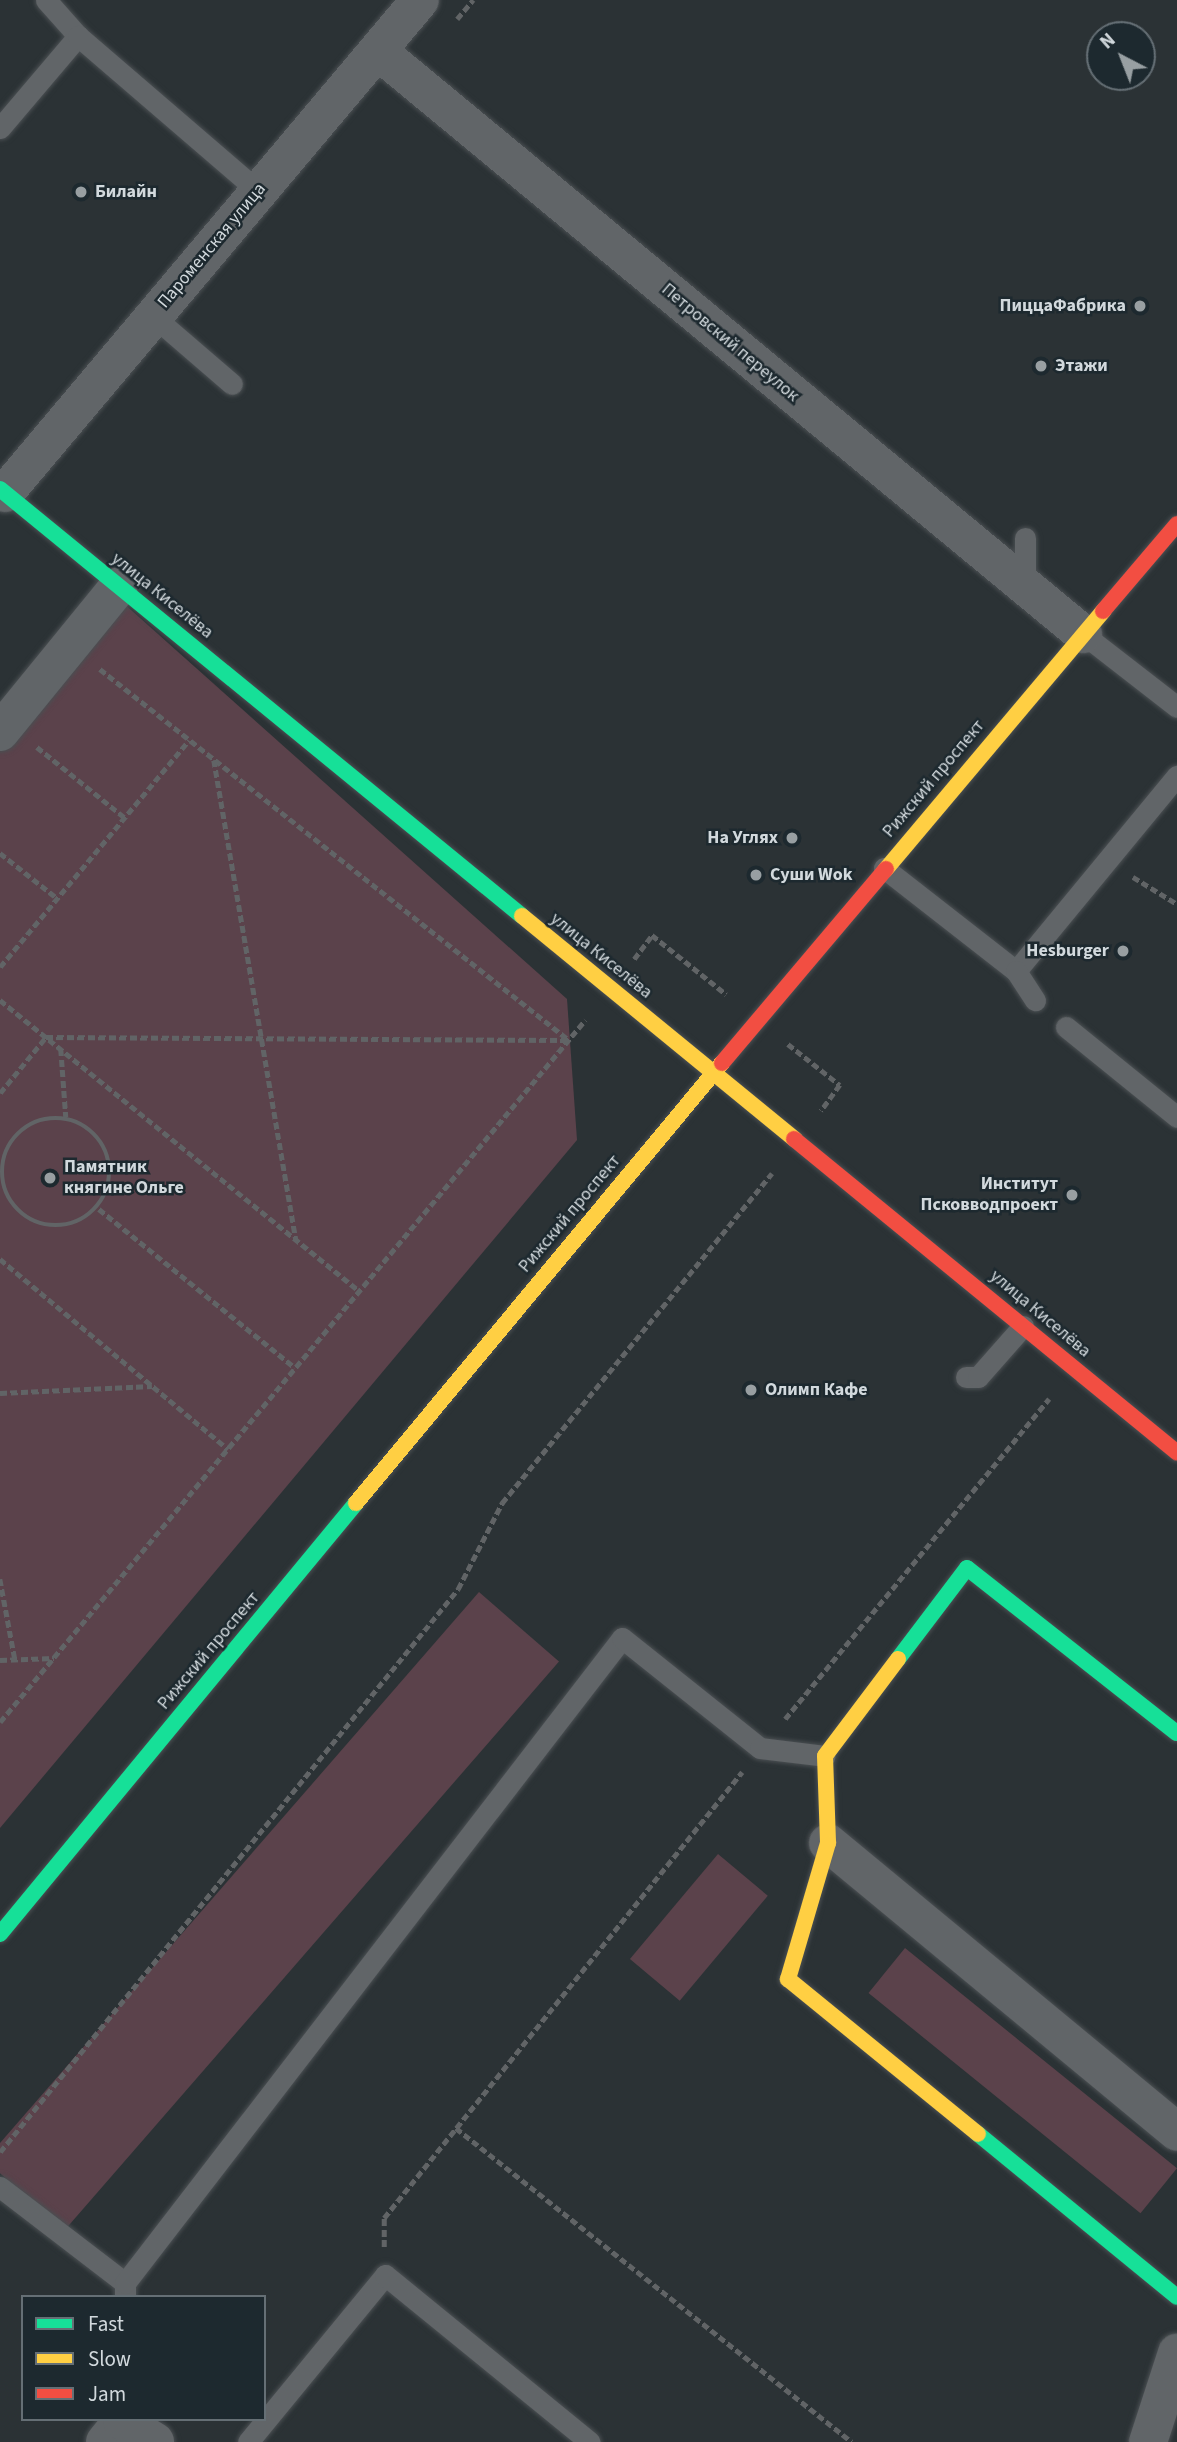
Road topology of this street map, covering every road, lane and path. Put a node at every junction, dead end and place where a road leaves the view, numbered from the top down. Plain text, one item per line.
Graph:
1 (46, 0) edge
2 (420, 0) edge
3 (78, 36) junction
4 (378, 51) junction
5 (0, 128) edge
6 (258, 191) junction
7 (153, 316) junction
8 (232, 384) dead end
9 (3, 491) edge
10 (1177, 524) edge
11 (1025, 538) dead end
12 (1025, 582) junction
13 (119, 586) junction
14 (1083, 634) junction
15 (91, 663) dead end
16 (1177, 707) edge
17 (14, 736) edge
18 (189, 740) junction
19 (214, 759) junction
20 (1177, 776) edge
21 (124, 817) junction
22 (0, 853) edge
23 (1110, 858) junction
24 (884, 867) junction
25 (57, 899) junction
26 (1177, 904) edge
27 (0, 967) edge
28 (1016, 971) junction
29 (0, 1000) edge
30 (1035, 1000) dead end
31 (1066, 1027) dead end
32 (258, 1034) junction
33 (46, 1037) junction
34 (569, 1040) junction
35 (61, 1049) junction
36 (713, 1071) junction
37 (0, 1093) edge
38 (66, 1117) junction
39 (1177, 1117) edge
40 (801, 1138) junction
41 (2, 1192) edge
42 (99, 1209) junction
43 (296, 1240) junction
44 (0, 1259) edge
45 (359, 1291) junction
46 (1023, 1326) junction
47 (295, 1368) junction
48 (1074, 1369) junction
49 (966, 1377) dead end
50 (152, 1386) junction
51 (0, 1393) edge
52 (228, 1449) junction
53 (1177, 1452) edge
54 (0, 1579) edge
55 (54, 1658) junction
56 (15, 1659) junction
57 (0, 1660) edge
58 (0, 1722) edge
59 (1177, 1733) edge
60 (760, 1748) junction
61 (825, 1756) junction
62 (828, 1843) junction
63 (0, 1934) edge
64 (456, 2128) junction
65 (1177, 2132) edge
66 (0, 2152) edge
67 (0, 2187) edge
68 (385, 2275) junction
69 (125, 2290) edge
70 (1177, 2297) edge
71 (1177, 2353) edge
72 (266, 2420) edge
73 (265, 2421) edge
74 (116, 2427) edge
75 (155, 2442) edge
76 (248, 2442) edge
77 (590, 2442) edge
78 (852, 2442) edge
79 (1148, 2442) edge

1 - 3 lane
2 - 4 street, Пароменская улица
3 - 5 lane
3 - 6 lane
4 - 6 street, Пароменская улица
4 - 12 street, Петровский переулок
6 - 7 street, Пароменская улица
7 - 8 lane
7 - 9 street, Пароменская улица
9 - 13 street, улица Киселёва
10 - 14 street, Рижский проспект
11 - 12 lane
12 - 14 street, Петровский переулок
13 - 17 street
13 - 36 street, улица Киселёва
14 - 16 lane
14 - 24 street, Рижский проспект
15 - 18 path
17 - 21 path
18 - 19 path
18 - 21 path
19 - 32 path
19 - 34 path
20 - 23 lane
21 - 25 path
22 - 25 path
23 - 26 path
23 - 28 lane
24 - 28 lane
24 - 36 street, Рижский проспект
25 - 27 path
28 - 30 lane
29 - 33 path
31 - 39 lane
32 - 33 path
32 - 34 path
32 - 43 path
33 - 35 path
33 - 37 path
34 - 45 path
35 - 38 path
35 - 43 path
36 - 40 street, улица Киселёва
36 - 63 street, Рижский проспект
38 - 41 path
38 - 42 path
40 - 46 street, улица Киселёва
40 - 66 path
41 - 42 path
42 - 47 path
43 - 45 path
44 - 50 path
45 - 47 path
46 - 48 street, улица Киселёва
46 - 49 lane
47 - 52 path
48 - 53 street, улица Киселёва
48 - 60 path
50 - 51 path
50 - 52 path
52 - 55 path
54 - 56 path
55 - 56 path
55 - 58 path
56 - 57 path
59 - 61 street
60 - 61 lane
60 - 64 path
60 - 69 lane
61 - 62 street
62 - 65 street
62 - 70 street
64 - 68 path
64 - 78 path
67 - 69 lane
68 - 72 lane
68 - 77 lane
71 - 79 street
73 - 76 lane
74 - 75 street

